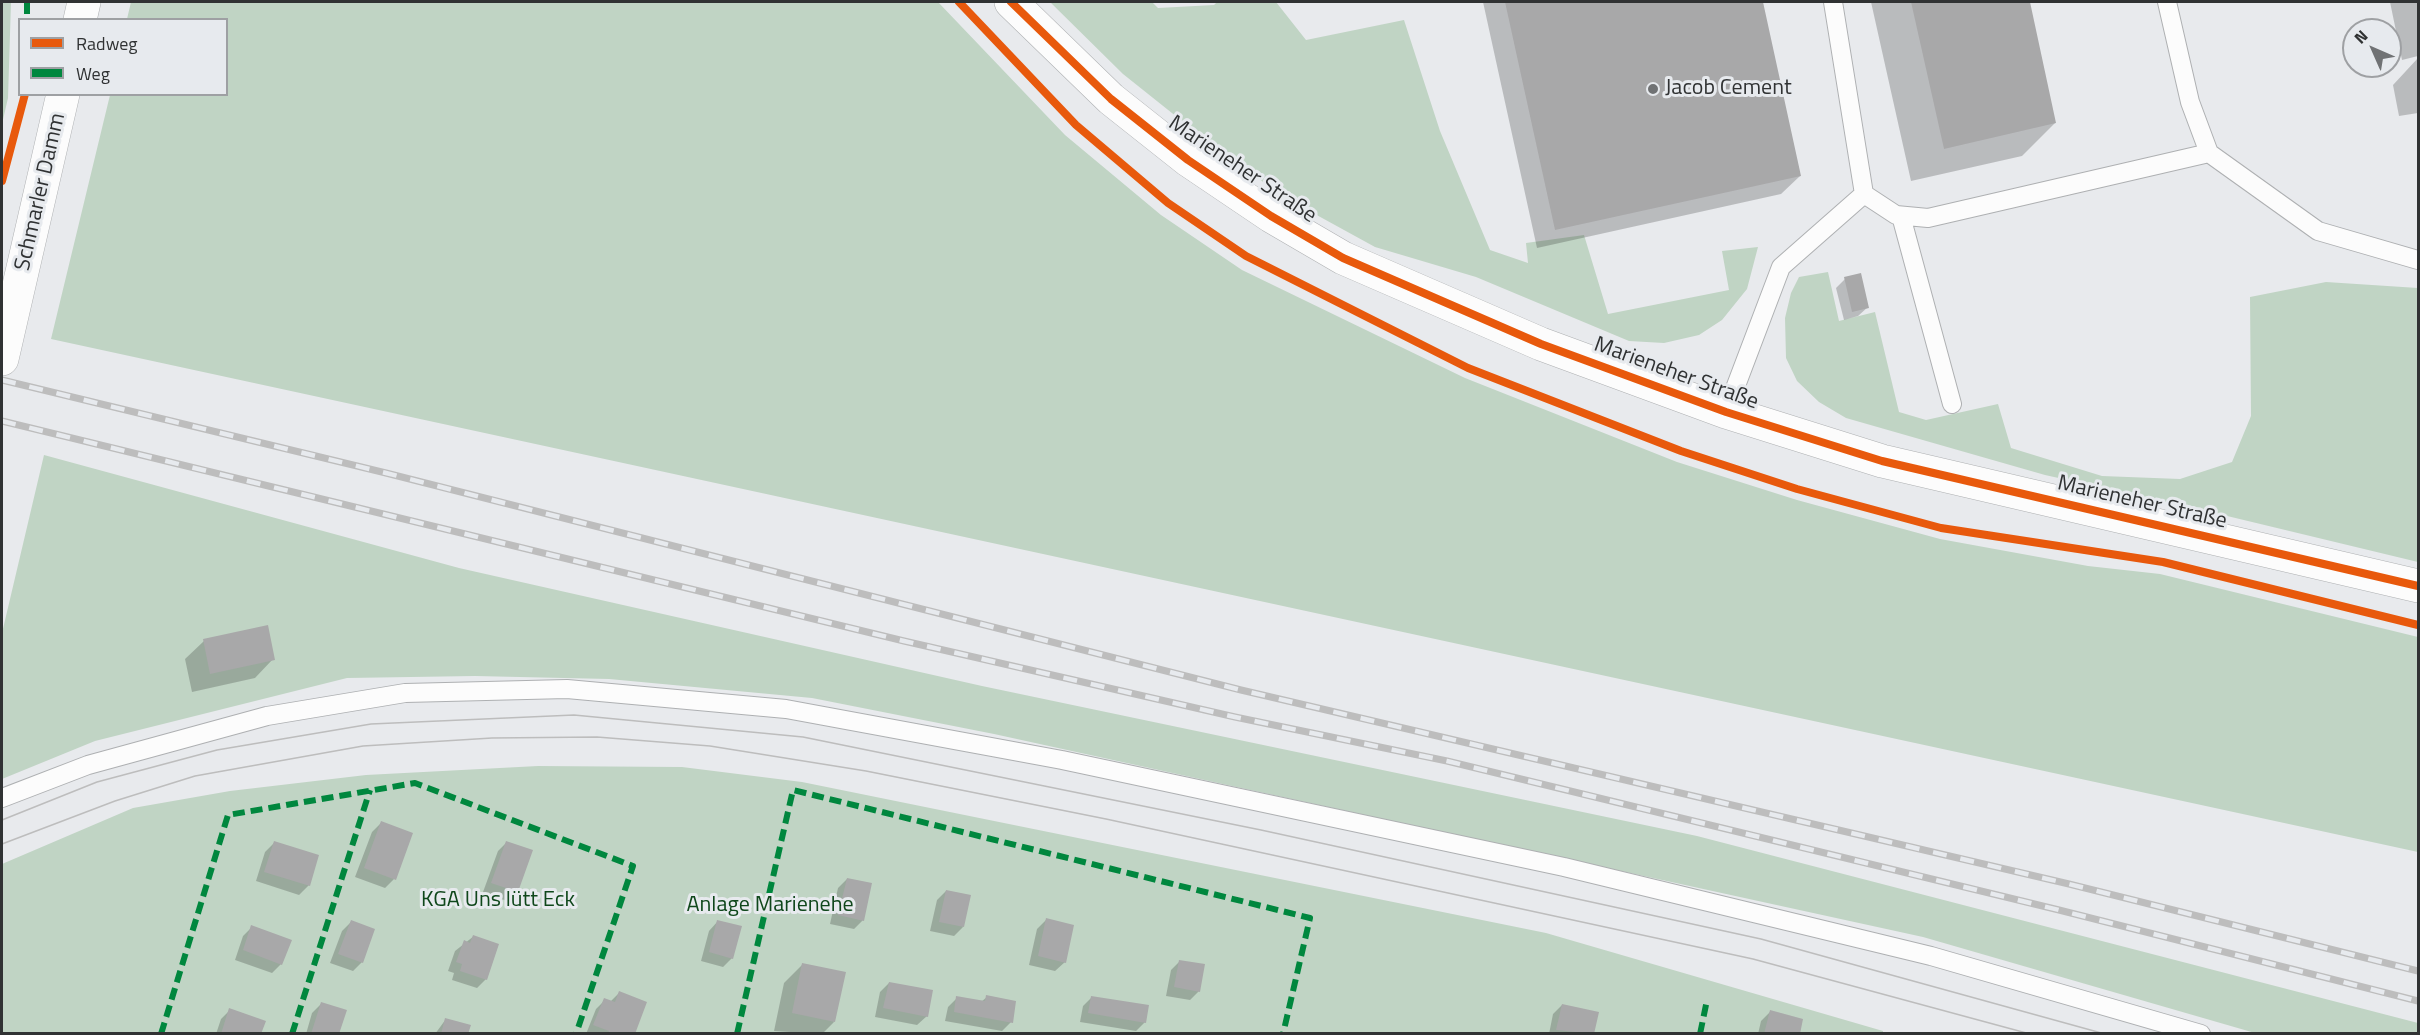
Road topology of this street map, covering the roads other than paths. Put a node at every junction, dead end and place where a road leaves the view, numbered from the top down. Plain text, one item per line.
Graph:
1 (84, 2) edge
2 (1011, 2) edge
3 (1833, 2) edge
4 (2167, 2) edge
5 (80, 18) edge
6 (63, 96) edge
7 (2209, 153) junction
8 (1864, 194) junction
9 (1901, 216) junction
10 (2418, 260) edge
11 (2, 359) edge
12 (1952, 404) dead end
13 (1726, 412) junction
14 (2418, 586) edge
15 (2, 798) edge
16 (2201, 1034) edge

1 - 5 street
2 - 13 street, Marieneher Straße
3 - 8 lane
4 - 7 lane
6 - 11 street, Schmarler Damm
7 - 9 lane
7 - 10 lane
8 - 9 lane
8 - 13 lane
9 - 12 lane
13 - 14 street, Marieneher Straße
15 - 16 lane

